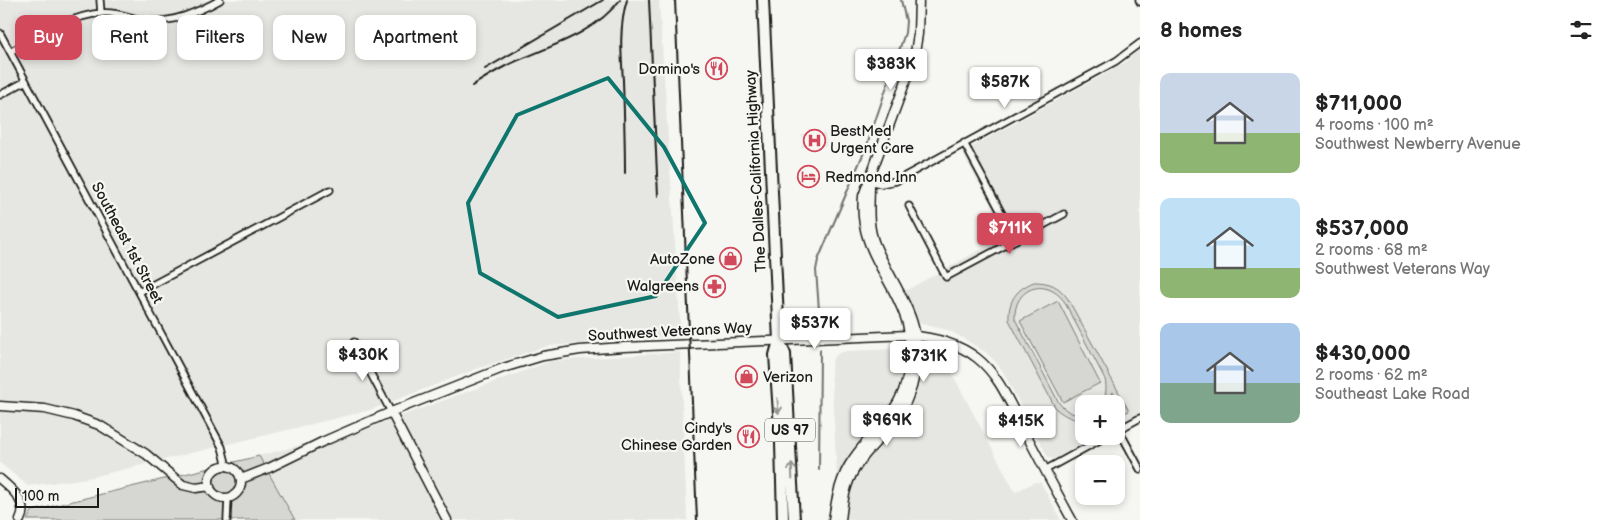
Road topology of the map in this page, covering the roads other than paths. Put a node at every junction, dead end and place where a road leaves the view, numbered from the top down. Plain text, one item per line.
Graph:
1 (100, 0) edge
2 (220, 0) edge
3 (763, 0) edge
4 (918, 0) edge
5 (101, 13) junction
6 (0, 33) edge
7 (1140, 42) edge
8 (10, 52) junction
9 (26, 81) junction
10 (0, 95) edge
11 (964, 143) junction
12 (870, 181) junction
13 (330, 190) dead end
14 (909, 206) dead end
15 (1064, 214) dead end
16 (1016, 240) junction
17 (138, 292) junction
18 (912, 335) junction
19 (779, 341) junction
20 (354, 342) dead end
21 (0, 406) edge
22 (391, 412) junction
23 (1140, 418) edge
24 (1125, 427) edge
25 (1125, 443) edge
26 (1091, 445) edge
27 (227, 467) junction
28 (1045, 470) junction
29 (1140, 470) edge
30 (0, 479) edge
31 (241, 479) junction
32 (210, 486) junction
33 (228, 498) junction
34 (20, 520) edge
35 (227, 520) edge
36 (447, 520) edge
37 (783, 520) edge
38 (794, 520) edge
39 (833, 520) edge
40 (840, 520) edge
41 (1072, 520) edge

1 - 5 street
2 - 5 street
3 - 19 highway, The Dalles-California Highway / US 97
4 - 12 main road
5 - 8 street
6 - 8 street, Southeast 1st Street
7 - 11 street
8 - 9 street, Southeast 1st Street
9 - 10 street
9 - 17 street, Southeast 1st Street
11 - 12 street
11 - 16 street
12 - 18 main road
13 - 17 street
14 - 16 street
15 - 16 street
17 - 27 street, Southeast 1st Street
18 - 19 main road, Southwest Veterans Way
18 - 28 main road, Southwest Veterans Way
18 - 39 main road
18 - 40 main road
19 - 22 main road, Southwest Veterans Way
19 -> 37 highway, The Dalles-California Highway / US 97
38 -> 19 highway, The Dalles-California Highway / US 97
20 - 22 street
21 - 32 main road
22 - 31 main road, Southwest Veterans Way
22 - 36 main road
23 - 24 street
25 - 29 street
26 - 28 street
27 - 31 main road
27 - 32 main road
28 - 41 main road, Southwest Veterans Way
30 - 34 main road
31 - 33 main road
32 - 33 main road
33 - 35 street

